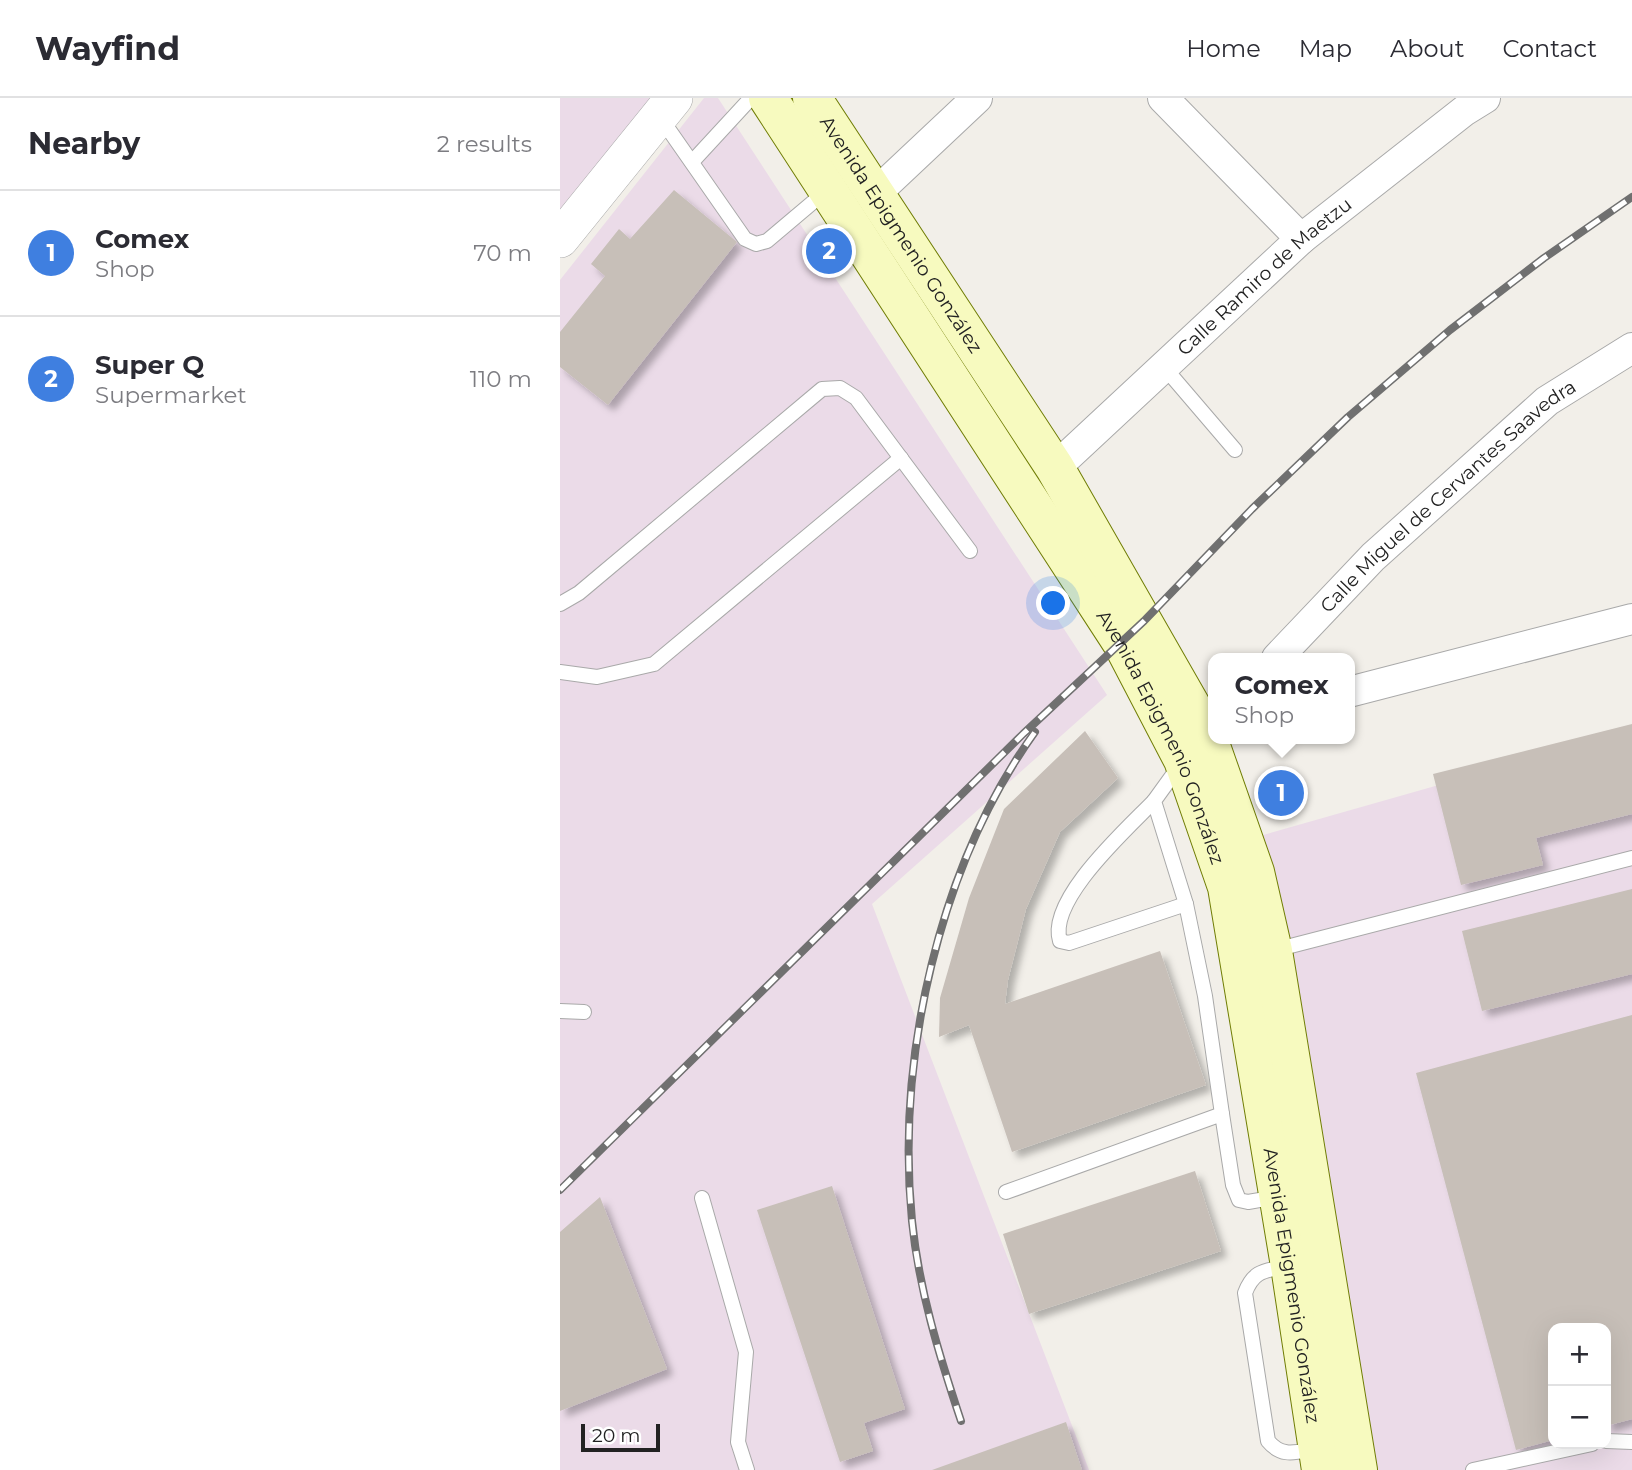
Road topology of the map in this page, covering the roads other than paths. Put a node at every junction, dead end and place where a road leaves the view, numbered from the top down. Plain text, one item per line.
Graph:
1 (751, 98) edge
2 (768, 98) edge
3 (812, 98) edge
4 (977, 98) edge
5 (1163, 98) edge
6 (1467, 102) edge
7 (666, 107) edge
8 (692, 162) junction
9 (826, 191) junction
10 (875, 194) junction
11 (561, 234) edge
12 (1301, 239) junction
13 (1632, 348) edge
14 (1164, 367) junction
15 (1235, 450) dead end
16 (901, 458) junction
17 (1055, 468) junction
18 (970, 551) dead end
19 (560, 604) edge
20 (1632, 619) edge
21 (1282, 653) edge
22 (560, 672) edge
23 (1355, 690) edge
24 (1204, 737) edge
25 (1154, 801) junction
26 (1632, 858) edge
27 (1186, 904) junction
28 (1273, 951) junction
29 (560, 1010) edge
30 (584, 1012) dead end
31 (1222, 1114) junction
32 (1006, 1192) dead end
33 (1279, 1196) junction
34 (702, 1198) dead end
35 (1611, 1441) edge
36 (1632, 1442) edge
37 (1569, 1449) edge
38 (1319, 1460) edge
39 (747, 1470) edge
40 (1358, 1470) edge
41 (1473, 1470) edge

1 - 8 lane
2 - 9 main road, Avenida Epigmenio González
3 - 10 main road, Avenida Epigmenio González
4 - 10 street
5 - 12 street
6 - 12 street, Calle Ramiro de Maetzu
7 - 8 lane
7 - 11 street
8 - 9 lane
9 - 24 main road, Avenida Epigmenio González
10 - 17 main road, Avenida Epigmenio González
12 - 14 street, Calle Ramiro de Maetzu
13 - 21 street, Calle Miguel de Cervantes Saavedra
14 - 15 lane
14 - 17 street, Calle Ramiro de Maetzu
16 - 18 lane
16 - 19 lane
16 - 22 lane
17 - 24 main road, Avenida Epigmenio González
20 - 23 street
24 - 25 lane
24 - 28 main road, Avenida Epigmenio González
24 - 33 main road, Avenida Epigmenio González
25 - 27 lane
25 - 27 lane
26 - 28 lane
27 - 31 lane
28 - 40 main road, Avenida Epigmenio González
29 - 30 lane
31 - 32 lane
31 - 33 lane
33 - 38 main road, Avenida Epigmenio González
34 - 39 lane
35 - 36 lane
37 - 41 lane

